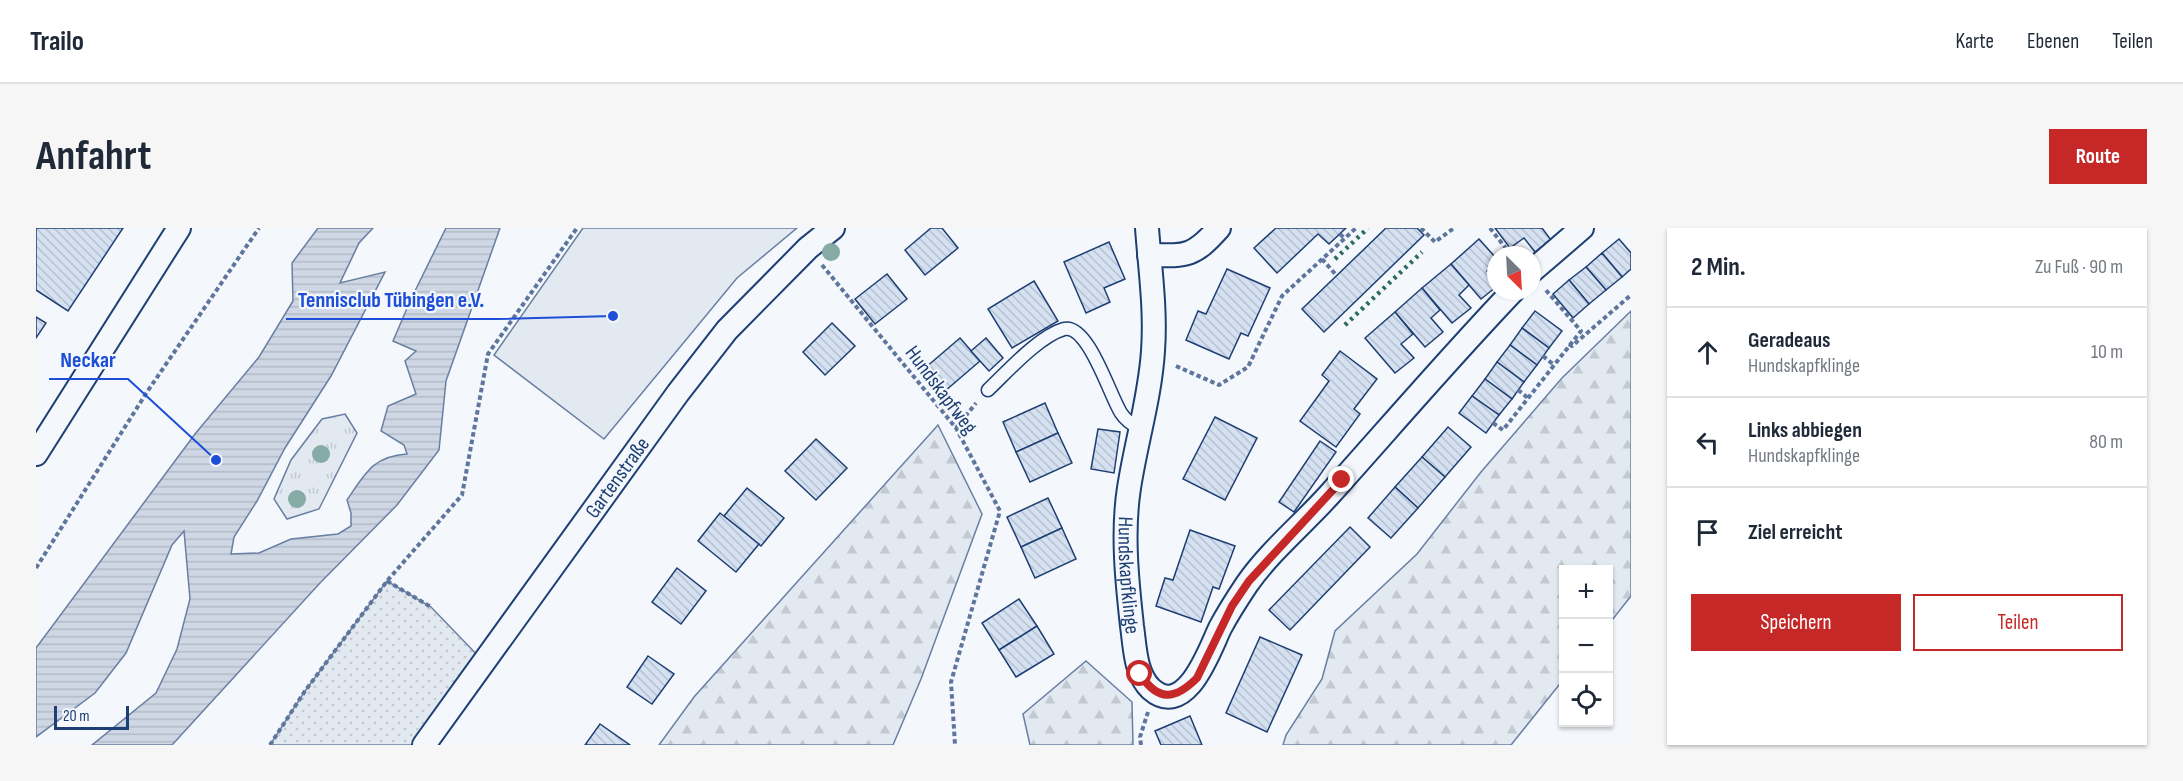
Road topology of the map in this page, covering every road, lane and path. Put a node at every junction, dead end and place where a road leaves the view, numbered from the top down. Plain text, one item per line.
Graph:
1 (179, 228) edge
2 (259, 228) edge
3 (577, 228) edge
4 (833, 228) edge
5 (1147, 228) edge
6 (1219, 228) edge
7 (1356, 228) edge
8 (1421, 228) edge
9 (1454, 228) edge
10 (1490, 228) edge
11 (1582, 228) edge
12 (1340, 234) dead end
13 (1345, 238) junction
14 (1504, 246) edge
15 (808, 248) junction
16 (1149, 255) junction
17 (1322, 259) junction
18 (1541, 273) edge
19 (1336, 276) dead end
20 (1541, 285) edge
21 (1631, 295) edge
22 (1505, 300) edge
23 (1569, 344) junction
24 (1543, 356) dead end
25 (1152, 359) junction
26 (1554, 365) junction
27 (987, 390) joint
28 (1518, 390) dead end
29 (1528, 398) junction
30 (1493, 423) dead end
31 (956, 428) junction
32 (1142, 430) junction
33 (36, 453) edge
34 (36, 568) edge
35 (387, 581) junction
36 (431, 607) dead end
37 (1151, 703) dead end
38 (270, 745) edge
39 (424, 745) edge
40 (954, 745) edge
41 (1141, 745) edge

1 - 33 street
2 - 34 path
3 - 35 path
4 - 15 street, Gartenstraße
5 - 16 street, Hundskapfklinge
6 - 16 street
7 - 13 path
8 - 9 path
10 - 14 path
11 - 18 street
12 - 13 path
13 - 17 path
15 - 31 path, Hundskapfweg
15 - 39 street, Gartenstraße
16 - 25 street, Hundskapfklinge
17 - 19 path
17 - 25 path
20 - 23 path
21 - 23 path
22 - 32 street, Hundskapfklinge
23 - 26 path
24 - 26 path
25 - 32 street, Hundskapfklinge
26 - 29 path
27 - 31 path
27 - 32 lane
28 - 29 path
29 - 30 path
31 - 40 path, Hundskapfweg
35 - 36 path
35 - 38 path
37 - 41 path

